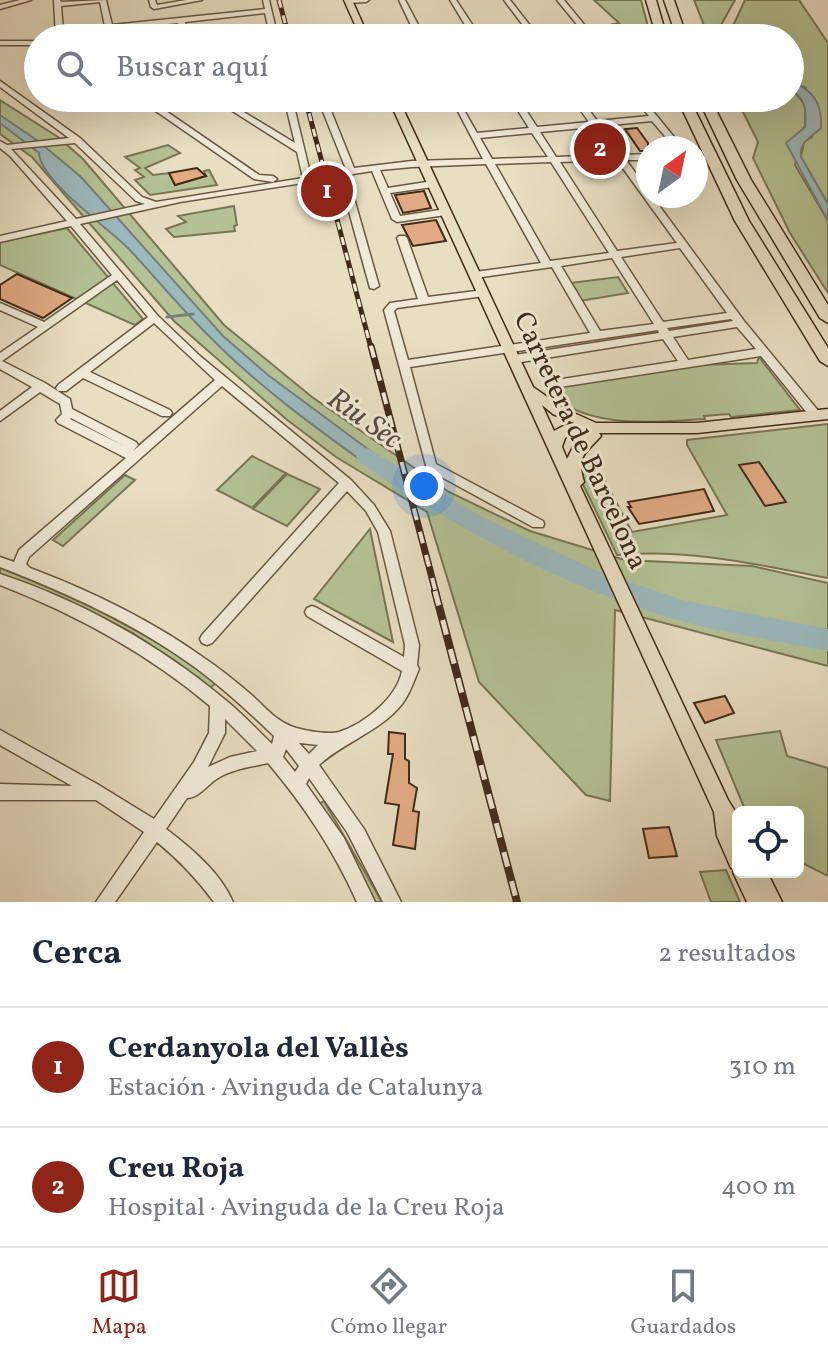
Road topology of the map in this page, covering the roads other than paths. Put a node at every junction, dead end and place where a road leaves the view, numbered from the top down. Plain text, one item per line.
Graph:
1 (28, 0) edge
2 (102, 0) edge
3 (152, 0) edge
4 (199, 0) edge
5 (266, 0) edge
6 (366, 0) edge
7 (402, 0) edge
8 (453, 0) edge
9 (507, 0) edge
10 (560, 0) edge
11 (651, 0) edge
12 (669, 0) edge
13 (348, 1) edge
14 (58, 2) edge
15 (1, 7) edge
16 (268, 11) junction
17 (181, 21) junction
18 (59, 24) edge
19 (108, 24) edge
20 (154, 24) edge
21 (182, 24) edge
22 (271, 24) edge
23 (359, 24) edge
24 (414, 24) edge
25 (468, 24) edge
26 (525, 24) edge
27 (580, 24) edge
28 (658, 24) edge
29 (677, 24) edge
30 (0, 43) edge
31 (24, 43) edge
32 (0, 83) edge
33 (24, 101) edge
34 (39, 112) edge
35 (161, 112) edge
36 (240, 112) edge
37 (291, 112) edge
38 (326, 112) edge
39 (399, 112) edge
40 (461, 112) edge
41 (523, 112) edge
42 (587, 112) edge
43 (650, 112) edge
44 (690, 112) edge
45 (711, 112) edge
46 (655, 118) junction
47 (596, 124) junction
48 (534, 130) junction
49 (474, 136) junction
50 (669, 136) edge
51 (77, 140) junction
52 (6, 145) edge
53 (301, 151) junction
54 (622, 157) junction
55 (636, 157) edge
56 (553, 160) junction
57 (490, 163) junction
58 (422, 165) junction
59 (376, 169) junction
60 (344, 173) junction
61 (311, 177) junction
62 (433, 184) junction
63 (251, 185) junction
64 (386, 191) junction
65 (138, 204) junction
66 (446, 212) junction
67 (73, 220) junction
68 (0, 237) edge
69 (402, 238) dead end
70 (682, 245) junction
71 (615, 255) junction
72 (551, 264) junction
73 (118, 275) junction
74 (475, 275) junction
75 (374, 286) dead end
76 (484, 293) junction
77 (424, 301) junction
78 (2, 309) edge
79 (154, 318) junction
80 (828, 318) edge
81 (737, 319) junction
82 (45, 326) junction
83 (663, 330) junction
84 (597, 335) junction
85 (762, 352) junction
86 (512, 354) junction
87 (0, 361) edge
88 (828, 361) edge
89 (403, 364) junction
90 (685, 364) junction
91 (82, 373) junction
92 (223, 379) junction
93 (525, 382) junction
94 (560, 383) dead end
95 (41, 386) junction
96 (62, 388) dead end
97 (166, 413) dead end
98 (822, 415) edge
99 (0, 417) edge
100 (596, 432) junction
101 (553, 437) junction
102 (129, 455) junction
103 (347, 483) junction
104 (581, 504) junction
105 (538, 524) dead end
106 (0, 562) edge
107 (25, 571) junction
108 (0, 579) edge
109 (312, 612) dead end
110 (207, 639) dead end
111 (412, 669) junction
112 (218, 702) junction
113 (279, 731) junction
114 (0, 737) edge
115 (335, 740) junction
116 (272, 755) junction
117 (308, 764) junction
118 (297, 784) junction
119 (0, 792) edge
120 (96, 794) junction
121 (721, 806) junction
122 (732, 823) edge
123 (156, 830) junction
124 (732, 847) edge
125 (746, 878) edge
126 (760, 878) edge
127 (105, 902) edge
128 (224, 902) edge
129 (366, 902) edge
130 (392, 902) edge
131 (757, 902) edge
132 (772, 902) edge

1 - 15 street
2 - 14 street
2 - 19 street
3 - 4 street
5 - 16 street
6 - 13 street
7 - 24 street
8 - 25 street
9 - 26 street
10 - 27 street
11 - 28 highway
12 - 29 highway
13 - 23 main road
14 - 18 street
16 - 17 street
16 - 22 street
17 - 20 street
17 - 21 street
30 - 31 street
32 - 33 street
34 - 51 street
35 - 63 street
36 - 53 street
37 - 53 street
38 - 60 street
39 - 58 main road, Carretera de Barcelona
40 - 49 street
41 - 48 street
42 - 47 street
43 - 46 street
44 - 88 highway
45 - 80 highway
46 - 47 street
46 - 50 street
47 - 48 street
47 - 54 street
48 - 49 street
48 - 56 street
49 - 57 street
51 - 52 street
51 - 65 street
52 - 67 street
53 - 61 street
54 - 55 street
54 - 56 street
54 - 70 street
56 - 57 street
56 - 71 street
57 - 58 street
57 - 72 street
58 - 59 street
58 - 62 main road, Carretera de Barcelona
59 - 60 street
59 - 64 street
60 - 75 street
61 - 63 street
61 - 63 street
62 - 64 street
62 - 66 main road, Carretera de Barcelona
63 - 65 street
64 - 66 street
65 - 67 street
66 - 74 main road, Carretera de Barcelona
67 - 68 street
67 - 73 street
69 - 77 street
70 - 71 street
70 - 81 street
71 - 72 street
71 - 83 street
72 - 74 street
72 - 84 street
73 - 79 street
73 - 82 street
74 - 76 main road, Carretera de Barcelona
76 - 77 street
76 - 86 main road, Carretera de Barcelona
77 - 89 street
78 - 82 street
79 - 91 street
79 - 92 street
81 - 83 street
81 - 85 street
82 - 87 street
83 - 84 street
83 - 86 street
83 - 90 street
84 - 86 street
85 - 90 street
85 - 98 street
86 - 89 street
86 - 93 main road, Carretera de Barcelona
87 - 95 street
89 - 105 street
90 - 94 street
91 - 96 street
91 - 97 street
92 - 102 street
92 - 103 street
93 - 100 main road
93 - 101 main road, Carretera de Barcelona
95 - 99 street
95 - 102 street
98 - 100 main road
100 - 101 main road
100 - 104 main road
101 - 104 main road, Carretera de Barcelona
102 - 107 street
103 - 110 street
103 - 111 street
104 - 121 main road, Carretera de Barcelona
106 - 107 street
107 - 113 street
108 - 112 street
109 - 111 street
111 - 115 street
112 - 116 street
112 - 123 street
113 - 115 street
113 - 116 street
113 - 117 street
114 - 120 street
115 - 117 street
116 - 118 street
116 - 123 street
117 - 118 street
117 - 130 street
118 - 129 street
119 - 120 street
120 - 123 street
121 - 122 main road, Carretera de Barcelona
121 - 124 main road, Carretera de Barcelona
123 - 127 street
123 - 128 street
125 - 131 main road
126 - 132 main road

